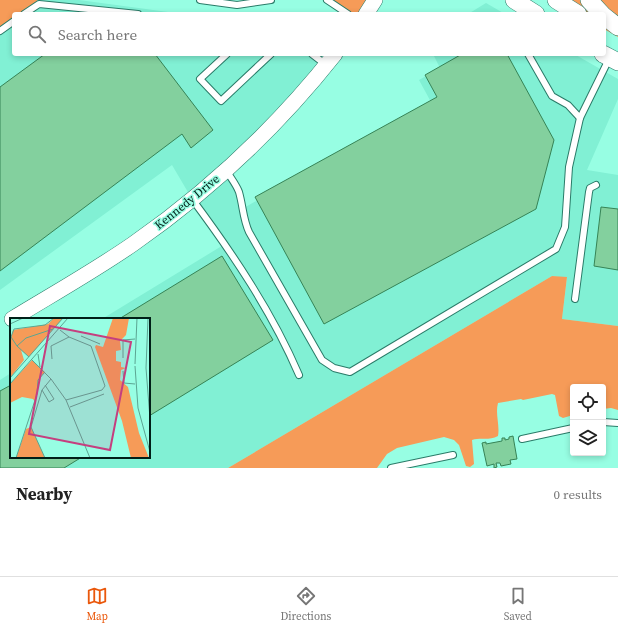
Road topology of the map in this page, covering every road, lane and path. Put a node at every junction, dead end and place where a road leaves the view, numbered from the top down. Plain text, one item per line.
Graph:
1 (200, 0) edge
2 (271, 0) edge
3 (327, 0) edge
4 (375, 0) edge
5 (514, 0) edge
6 (556, 0) edge
7 (589, 0) edge
8 (27, 12) edge
9 (118, 12) edge
10 (345, 12) edge
11 (367, 12) edge
12 (533, 12) edge
13 (575, 12) edge
14 (600, 12) edge
15 (606, 18) edge
16 (12, 22) edge
17 (618, 27) edge
18 (606, 30) edge
19 (0, 31) edge
20 (618, 37) edge
21 (225, 56) edge
22 (269, 56) edge
23 (318, 56) edge
24 (529, 56) edge
25 (610, 58) edge
26 (331, 60) edge
27 (580, 118) junction
28 (226, 170) junction
29 (596, 185) dead end
30 (192, 199) junction
31 (575, 299) dead end
32 (14, 318) edge
33 (10, 320) edge
34 (0, 326) edge
35 (299, 375) dead end
36 (606, 422) edge
37 (618, 423) edge
38 (570, 429) edge
39 (522, 439) dead end
40 (452, 455) dead end
41 (391, 468) edge

1 - 2 lane
3 - 10 lane
4 - 11 street
5 - 12 main road
6 - 13 main road
7 - 14 main road
8 - 9 lane
15 - 17 main road
16 - 19 lane
18 - 20 main road
21 - 22 lane
23 - 26 lane
24 - 27 lane
25 - 27 lane
26 - 28 street, Kennedy Drive
27 - 28 lane
28 - 30 street, Kennedy Drive
29 - 31 lane
30 - 32 street, Kennedy Drive
30 - 35 lane
33 - 34 street, Kennedy Drive
36 - 37 lane
38 - 39 lane
40 - 41 lane

